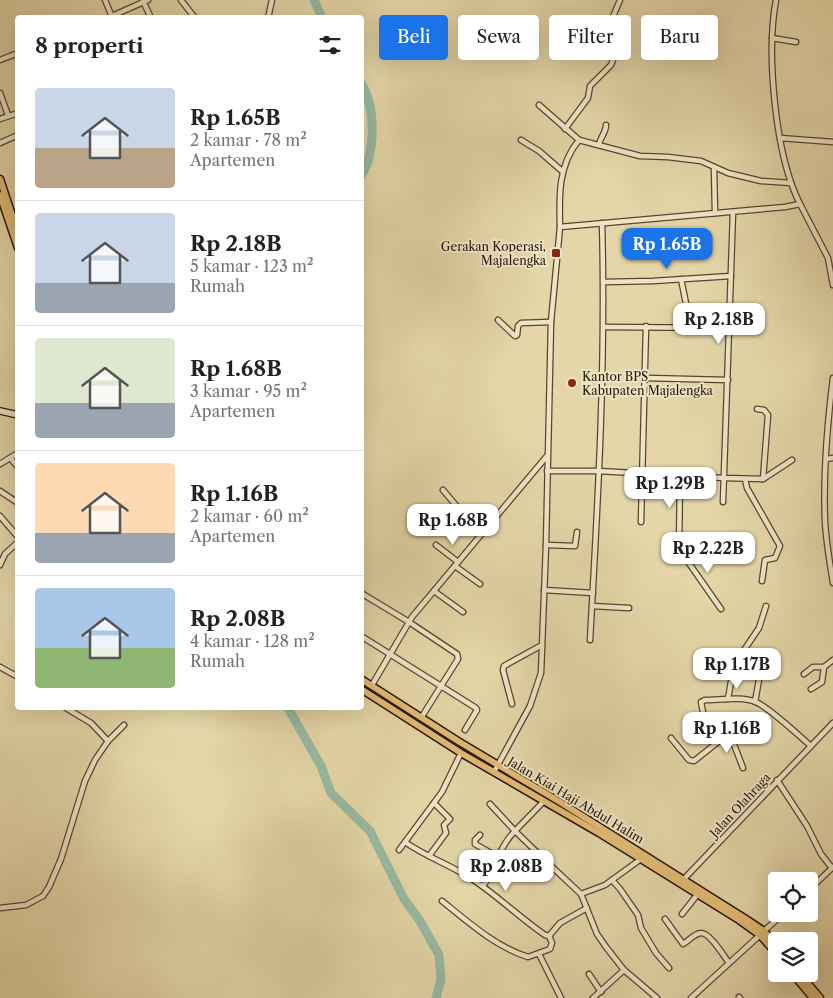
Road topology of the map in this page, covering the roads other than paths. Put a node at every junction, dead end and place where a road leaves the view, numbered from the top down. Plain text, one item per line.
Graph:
1 (105, 0) edge
2 (181, 0) edge
3 (272, 0) edge
4 (620, 0) edge
5 (776, 0) edge
6 (145, 1) edge
7 (111, 15) edge
8 (116, 15) edge
9 (150, 15) edge
10 (193, 15) edge
11 (269, 15) edge
12 (614, 15) edge
13 (772, 38) junction
14 (796, 42) dead end
15 (15, 54) edge
16 (0, 60) edge
17 (612, 60) edge
18 (0, 93) edge
19 (539, 105) dead end
20 (15, 114) edge
21 (8, 116) junction
22 (0, 119) edge
23 (606, 125) dead end
24 (565, 129) junction
25 (15, 136) edge
26 (780, 138) junction
27 (520, 140) dead end
28 (579, 140) junction
29 (833, 142) edge
30 (0, 143) edge
31 (598, 145) junction
32 (714, 167) junction
33 (562, 171) junction
34 (0, 179) edge
35 (791, 183) junction
36 (0, 195) edge
37 (800, 204) junction
38 (733, 212) junction
39 (715, 213) junction
40 (602, 223) junction
41 (15, 224) edge
42 (560, 227) junction
43 (15, 239) edge
44 (731, 276) junction
45 (681, 279) junction
46 (604, 282) junction
47 (833, 285) edge
48 (498, 320) dead end
49 (551, 322) junction
50 (646, 326) junction
51 (604, 327) junction
52 (691, 328) junction
53 (730, 328) junction
54 (646, 378) junction
55 (833, 378) edge
56 (728, 380) junction
57 (756, 409) dead end
58 (0, 411) edge
59 (15, 414) edge
60 (15, 455) edge
61 (547, 456) junction
62 (10, 458) junction
63 (833, 458) edge
64 (826, 459) junction
65 (792, 460) dead end
66 (0, 464) edge
67 (15, 464) edge
68 (548, 471) junction
69 (598, 471) junction
70 (641, 474) junction
71 (680, 476) junction
72 (724, 478) junction
73 (763, 478) junction
74 (745, 479) junction
75 (442, 490) dead end
76 (0, 491) edge
77 (15, 501) edge
78 (722, 502) dead end
79 (0, 516) edge
80 (641, 522) dead end
81 (485, 532) junction
82 (577, 532) dead end
83 (15, 534) edge
84 (15, 545) edge
85 (436, 545) dead end
86 (546, 545) junction
87 (830, 550) edge
88 (457, 564) junction
89 (0, 565) edge
90 (762, 581) dead end
91 (833, 583) edge
92 (480, 584) dead end
93 (544, 590) junction
94 (434, 591) junction
95 (593, 593) junction
96 (364, 595) edge
97 (592, 606) junction
98 (766, 606) dead end
99 (629, 608) dead end
100 (721, 609) dead end
101 (463, 612) dead end
102 (409, 622) junction
103 (364, 638) edge
104 (590, 640) dead end
105 (542, 645) junction
106 (392, 654) junction
107 (833, 660) edge
108 (0, 667) edge
109 (824, 667) junction
110 (760, 674) dead end
111 (804, 674) dead end
112 (15, 675) edge
113 (364, 680) edge
114 (372, 685) junction
115 (441, 686) junction
116 (811, 689) dead end
117 (364, 691) edge
118 (728, 699) junction
119 (755, 702) junction
120 (512, 704) dead end
121 (69, 710) edge
122 (421, 718) junction
123 (833, 723) edge
124 (727, 724) dead end
125 (124, 725) dead end
126 (465, 730) dead end
127 (746, 732) dead end
128 (730, 734) junction
129 (671, 738) dead end
130 (715, 738) junction
131 (110, 740) junction
132 (811, 746) junction
133 (462, 753) junction
134 (743, 768) dead end
135 (496, 769) junction
136 (777, 780) junction
137 (544, 800) junction
138 (434, 803) junction
139 (490, 804) dead end
140 (515, 831) junction
141 (480, 835) dead end
142 (405, 842) junction
143 (399, 850) dead end
144 (429, 856) junction
145 (498, 857) junction
146 (641, 859) junction
147 (832, 868) edge
148 (612, 880) junction
149 (683, 880) junction
150 (818, 881) edge
151 (483, 886) junction
152 (581, 894) junction
153 (697, 895) junction
154 (442, 901) dead end
155 (0, 908) edge
156 (587, 908) junction
157 (682, 914) dead end
158 (664, 919) dead end
159 (774, 922) edge
160 (762, 933) junction
161 (549, 936) junction
162 (768, 938) edge
163 (768, 942) edge
164 (539, 954) junction
165 (729, 963) junction
166 (669, 968) dead end
167 (624, 970) junction
168 (589, 974) dead end
169 (800, 982) edge
170 (807, 982) edge
171 (601, 992) junction
172 (561, 998) edge
173 (593, 998) edge
174 (657, 998) edge
175 (691, 998) edge
176 (813, 998) edge
177 (820, 998) edge

1 - 7 street
2 - 10 street
3 - 11 street
4 - 12 street
5 - 13 street
6 - 8 street
6 - 9 street
13 - 14 street
13 - 26 street
15 - 16 street
17 - 24 street
18 - 21 street
19 - 24 street
20 - 21 street
21 - 22 street
23 - 31 street
24 - 28 street
25 - 30 street
26 - 29 street
26 - 35 street
27 - 33 street
28 - 31 street
28 - 33 street
31 - 32 street
32 - 35 street
32 - 39 street
33 - 42 street
34 - 41 main road
35 - 37 street
36 - 43 main road
37 - 38 street
37 - 47 street
38 - 39 street
38 - 44 street
39 - 40 street
40 - 42 street
40 - 46 street
42 - 49 street
44 - 45 street
44 - 53 street
45 - 46 street
45 - 52 street
46 - 51 street
48 - 49 street
49 - 61 street
50 - 51 street
50 - 52 street
50 - 54 street
51 - 69 street
52 - 53 street
53 - 56 street
54 - 56 street
54 - 70 street
55 - 64 street
56 - 72 street
57 - 73 street
58 - 59 main road
60 - 62 street
61 - 68 street
61 - 81 street
62 - 66 street
62 - 67 street
63 - 64 street
64 - 87 street
65 - 73 street
68 - 69 street
68 - 86 street
69 - 70 street
69 - 95 street
70 - 71 street
70 - 80 street
71 - 72 street
71 - 100 street
72 - 74 street
72 - 78 street
73 - 74 street
74 - 90 street
75 - 81 street
76 - 77 street
79 - 83 street
81 - 88 street
82 - 86 street
84 - 89 street
85 - 88 street
86 - 93 street
87 - 91 street
88 - 92 street
88 - 94 street
93 - 95 street
93 - 105 street
94 - 101 street
94 - 102 street
95 - 97 street
96 - 102 street
97 - 99 street
97 - 104 street
98 - 118 street
102 - 106 street
102 - 115 street
103 - 106 street
105 - 120 street
105 - 135 street
106 - 114 street
106 - 115 street
107 - 109 street
108 - 112 street
109 - 111 street
109 - 116 street
110 - 119 street
113 - 114 main road, Jalan Kiai Haji Abdul Halim
114 - 122 main road, Jalan Kiai Haji Abdul Halim
115 - 122 street
115 - 126 street
117 - 133 main road, Jalan Kiai Haji Abdul Halim
118 - 119 street
118 - 130 street
119 - 132 street
121 - 131 street
122 - 135 main road, Jalan Kiai Haji Abdul Halim
123 - 132 street, Jalan Olahraga
124 - 128 street
125 - 131 street
127 - 128 street
128 - 130 street
128 - 134 street
129 - 130 street
131 - 155 street
132 - 136 street, Jalan Olahraga
133 - 135 main road, Jalan Kiai Haji Abdul Halim
133 - 138 street
135 - 137 main road, Jalan Kiai Haji Abdul Halim
135 - 149 main road, Jalan Kiai Haji Abdul Halim
136 - 147 street
136 - 149 street, Jalan Olahraga
137 - 140 street
137 - 146 main road, Jalan Kiai Haji Abdul Halim
138 - 142 street
138 - 144 street
139 - 140 street
140 - 145 street
140 - 152 street
141 - 145 street
142 - 143 street
142 - 144 street
144 - 151 street
145 - 151 street
146 - 148 street
146 - 153 main road, Jalan Kiai Haji Abdul Halim
147 - 150 street
148 - 152 street
148 - 166 street
149 - 160 main road, Jalan Kiai Haji Abdul Halim
151 - 161 street
152 - 156 street
153 - 157 street
153 - 160 main road, Jalan Kiai Haji Abdul Halim
154 - 164 street
156 - 161 street
156 - 167 street
158 - 165 street
159 - 160 street
160 - 162 main road, Jalan Kiai Haji Abdul Halim
160 - 163 main road, Jalan Kiai Haji Abdul Halim
160 - 165 street
161 - 164 street
164 - 172 street
165 - 175 street
167 - 171 street
167 - 174 street
168 - 171 street
169 - 176 main road
170 - 177 main road
171 - 173 street

